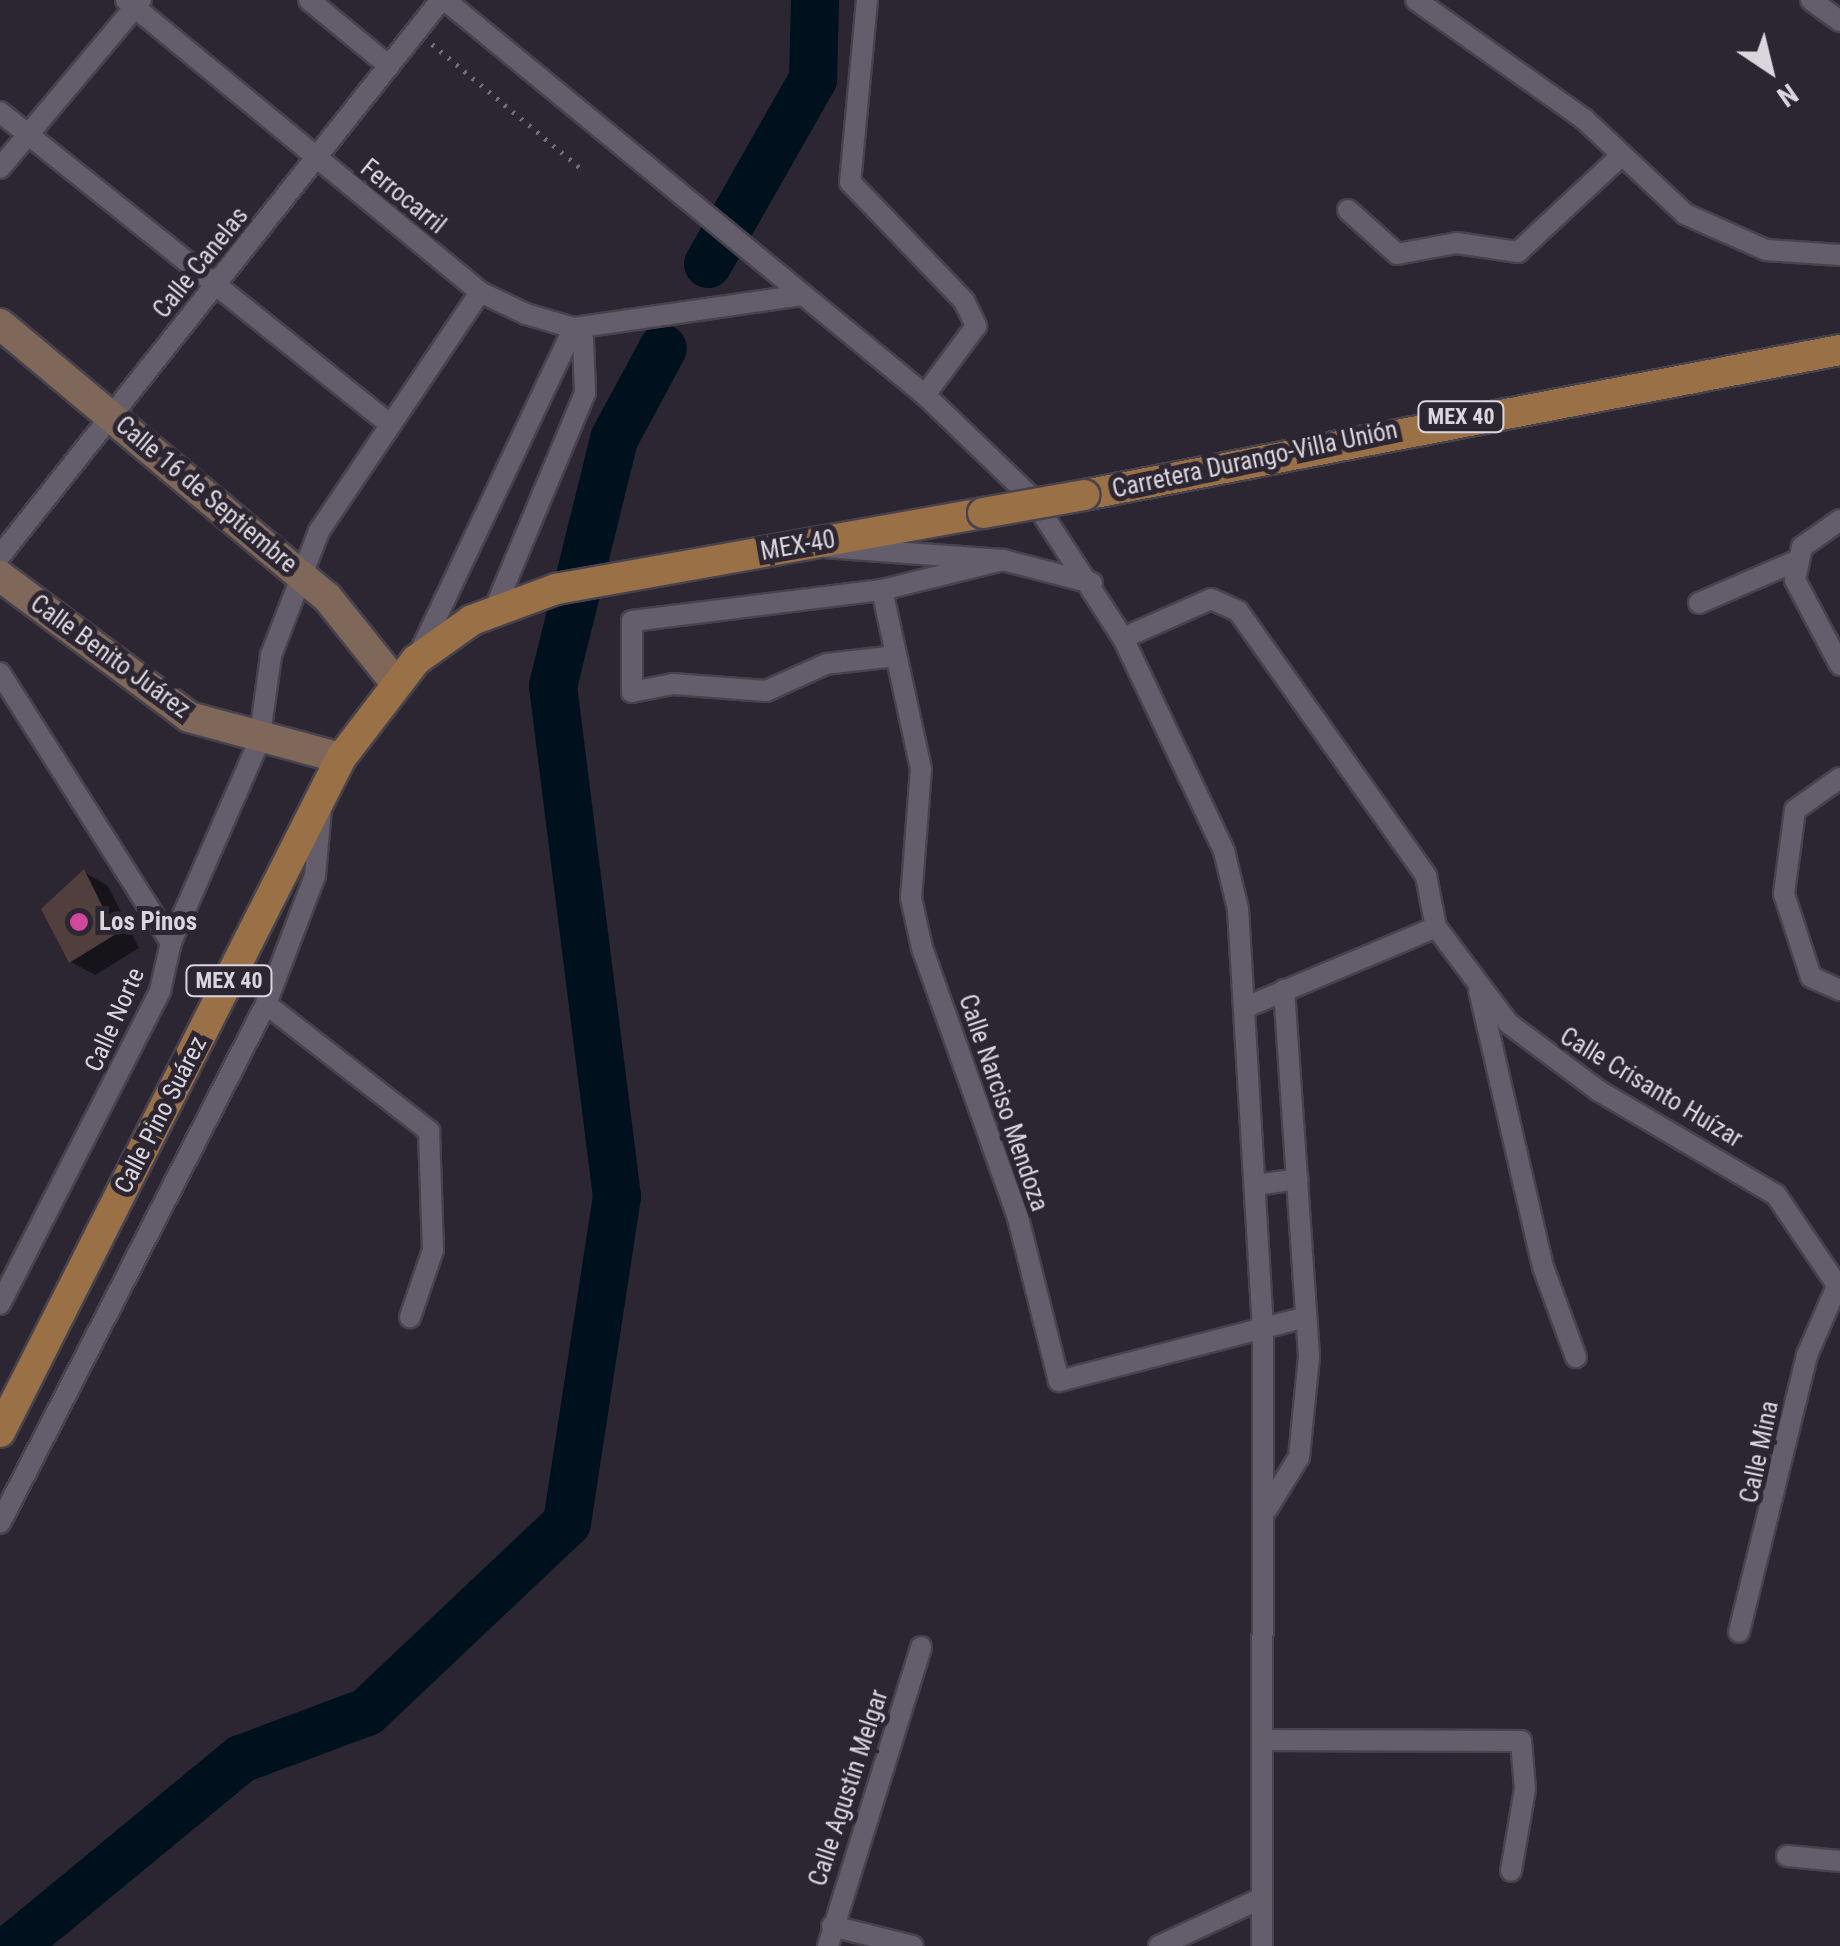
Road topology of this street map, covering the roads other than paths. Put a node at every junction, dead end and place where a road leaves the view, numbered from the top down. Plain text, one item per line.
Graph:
1 (309, 0) edge
2 (443, 0) edge
3 (867, 0) edge
4 (1416, 0) edge
5 (1811, 0) edge
6 (134, 2) edge
7 (1840, 21) edge
8 (388, 66) junction
9 (0, 112) edge
10 (28, 134) junction
11 (1622, 155) junction
12 (317, 159) junction
13 (0, 168) edge
14 (1348, 210) dead end
15 (1840, 255) edge
16 (216, 283) junction
17 (480, 292) junction
18 (804, 296) junction
19 (0, 324) edge
20 (574, 328) junction
21 (1840, 350) edge
22 (924, 395) junction
23 (112, 416) junction
24 (386, 421) junction
25 (983, 513) joint
26 (1840, 520) edge
27 (814, 543) junction
28 (0, 556) edge
29 (1003, 560) junction
30 (1796, 562) junction
31 (300, 574) junction
32 (0, 576) edge
33 (1093, 584) junction
34 (882, 590) junction
35 (1699, 603) dead end
36 (495, 608) junction
37 (1123, 638) junction
38 (896, 656) junction
39 (416, 660) junction
40 (1840, 665) edge
41 (0, 672) edge
42 (395, 682) junction
43 (259, 742) junction
44 (341, 758) junction
45 (1840, 778) edge
46 (321, 798) junction
47 (1436, 927) junction
48 (171, 942) junction
49 (1478, 988) junction
50 (1284, 990) junction
51 (1840, 990) edge
52 (266, 1004) junction
53 (1246, 1007) junction
54 (1298, 1179) junction
55 (1256, 1184) junction
56 (1839, 1286) edge
57 (0, 1304) edge
58 (410, 1317) dead end
59 (1306, 1317) junction
60 (1263, 1329) junction
61 (1576, 1357) dead end
62 (0, 1432) edge
63 (1267, 1508) junction
64 (0, 1523) edge
65 (1739, 1632) dead end
66 (921, 1646) dead end
67 (1263, 1740) junction
68 (1787, 1856) dead end
69 (1840, 1861) edge
70 (1511, 1871) dead end
71 (1260, 1899) junction
72 (830, 1936) edge
73 (913, 1946) edge
74 (1159, 1946) edge
75 (1262, 1946) edge

1 - 8 street
2 - 8 street, Calle Canelas
2 - 18 street
3 - 22 street
4 - 11 street
5 - 7 street
6 - 10 street
6 - 12 street, Ferrocarril
8 - 12 street, Calle Canelas
9 - 10 street
10 - 13 street
10 - 16 street
11 - 14 street
11 - 15 street
12 - 16 street, Calle Canelas
12 - 17 street, Ferrocarril
16 - 23 street, Calle Canelas
16 - 24 street
17 - 20 street, Ferrocarril
17 - 24 street, Calle Norte
18 - 20 street, Ferrocarril
18 - 22 street
19 - 23 street, Calle 16 de Septiembre
20 - 36 street
20 - 39 street
21 - 25 main road, Carretera Durango-Villa Unión / MEX 40, bridge
22 - 33 street
23 - 28 street, Calle Canelas
23 - 31 street, Calle 16 de Septiembre
24 - 31 street, Calle Norte
25 - 27 main road, MEX-40 / MEX 40
26 - 30 street
27 - 29 street
27 - 36 main road, MEX-40 / MEX 40
29 - 33 street
29 - 34 street
30 - 35 street
30 - 40 street
31 - 42 street, Calle 16 de Septiembre
31 - 43 street, Calle Norte
32 - 43 street, Calle Benito Juárez
33 - 37 street
34 - 38 street, Calle Narciso Mendoza
34 - 38 street
36 - 39 main road, Calle Pino Suárez / MEX 40
37 - 47 street, Calle Crisanto Huízar
37 - 53 street
38 - 60 street, Calle Narciso Mendoza
39 - 42 main road, Calle Pino Suárez / MEX 40
41 - 48 street
42 - 44 main road, Calle Pino Suárez / MEX 40
43 - 44 street, Calle Benito Juárez
43 - 48 street, Calle Norte
44 - 46 main road, Calle Pino Suárez / MEX 40
45 - 51 street
46 - 52 street
46 - 62 main road, Calle Pino Suárez / MEX 40
47 - 49 street, Calle Crisanto Huízar
47 - 50 street
48 - 57 street, Calle Norte
49 - 56 street, Calle Crisanto Huízar
49 - 61 street
50 - 53 street
50 - 54 street
52 - 58 street
52 - 64 street
53 - 55 street
54 - 55 street
54 - 59 street
55 - 60 street
56 - 65 street, Calle Mina
59 - 60 street, Calle Narciso Mendoza
59 - 63 street
60 - 63 street
63 - 67 street
66 - 72 street, Calle Agustín Melgar
67 - 70 street
67 - 71 street
68 - 69 street
71 - 74 street
71 - 75 street
72 - 73 street

